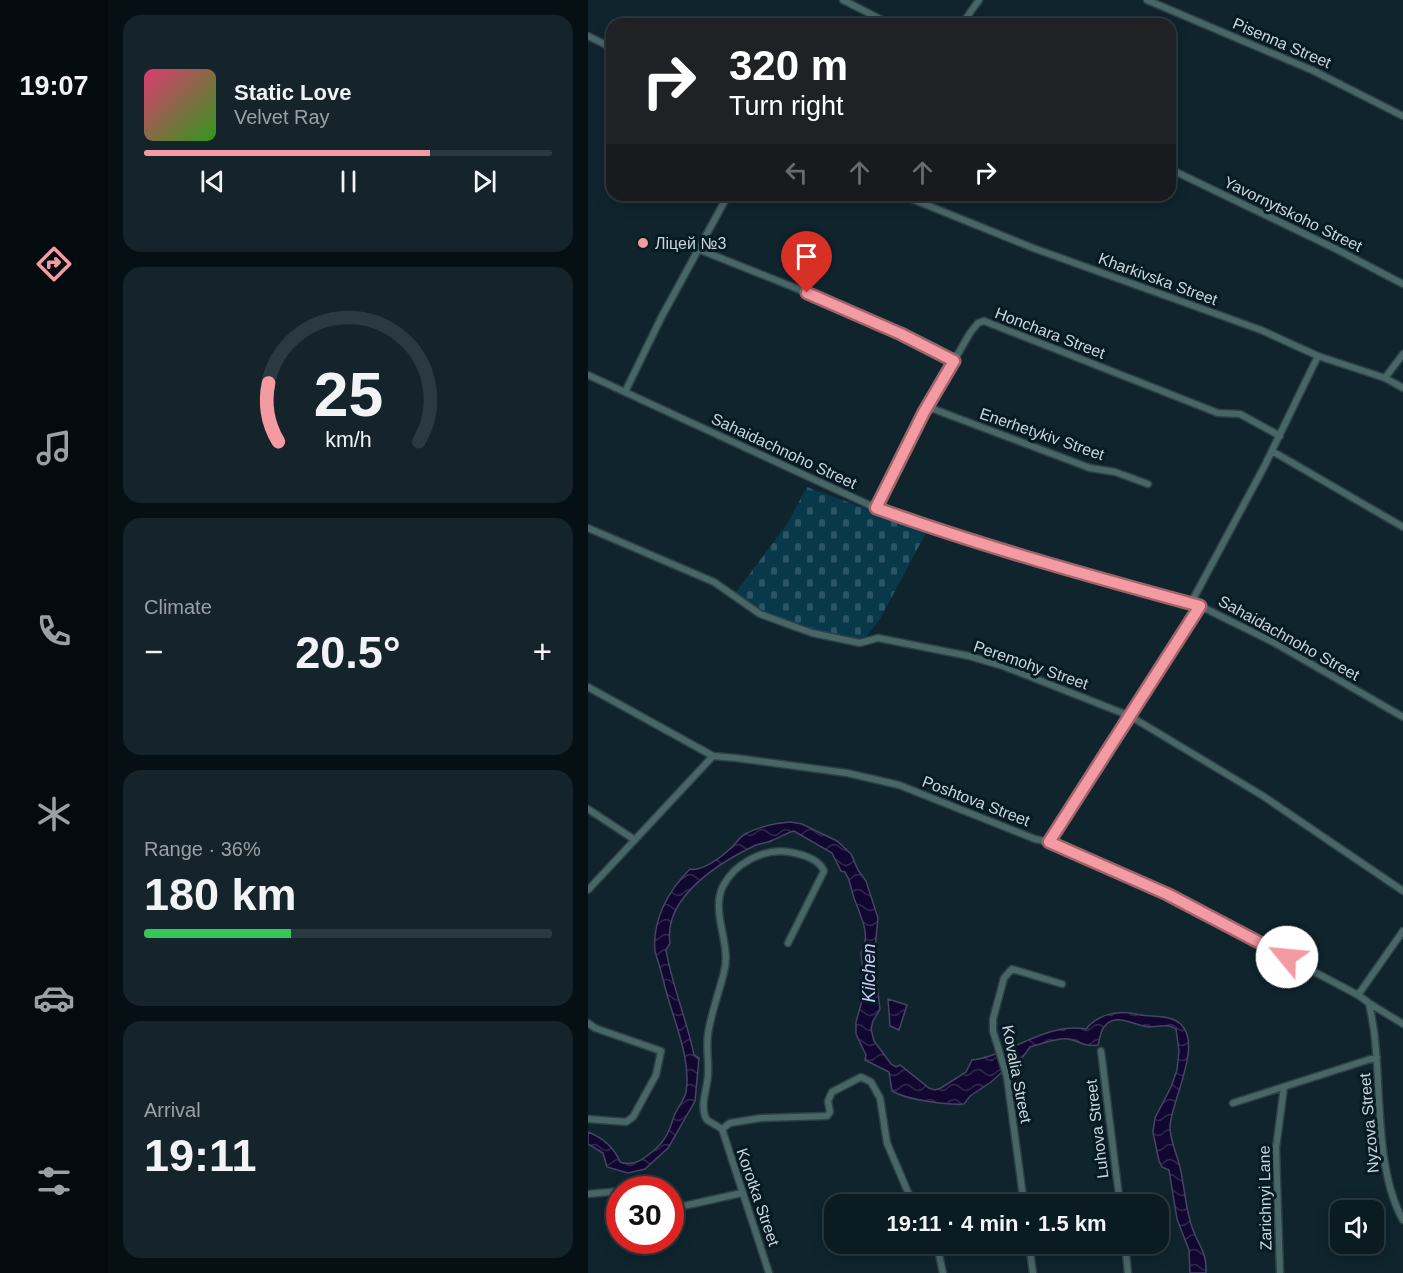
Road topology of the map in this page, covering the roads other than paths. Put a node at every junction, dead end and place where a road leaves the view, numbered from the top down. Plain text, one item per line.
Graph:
1 (843, 0) edge
2 (979, 0) edge
3 (1148, 0) edge
4 (878, 18) edge
5 (966, 18) edge
6 (588, 36) edge
7 (606, 45) edge
8 (1403, 116) edge
9 (1176, 172) edge
10 (725, 201) edge
11 (917, 201) edge
12 (698, 249) junction
13 (1403, 284) edge
14 (1403, 354) edge
15 (1318, 356) junction
16 (954, 361) junction
17 (588, 375) edge
18 (1385, 378) junction
19 (1403, 388) edge
20 (625, 392) junction
21 (928, 407) junction
22 (1280, 436) junction
23 (1272, 451) junction
24 (1148, 484) dead end
25 (876, 508) junction
26 (1403, 527) edge
27 (588, 528) edge
28 (1191, 603) junction
29 (1200, 606) junction
30 (588, 687) edge
31 (1130, 716) junction
32 (1403, 717) edge
33 (713, 756) junction
34 (588, 809) edge
35 (635, 840) junction
36 (1049, 842) junction
37 (588, 890) edge
38 (1403, 891) edge
39 (1403, 931) edge
40 (788, 943) dead end
41 (1062, 984) dead end
42 (1358, 995) junction
43 (1369, 1004) junction
44 (588, 1023) edge
45 (1403, 1024) edge
46 (1101, 1051) dead end
47 (1377, 1057) junction
48 (1284, 1087) junction
49 (1233, 1103) dead end
50 (588, 1119) edge
51 (722, 1129) junction
52 (606, 1192) edge
53 (742, 1193) junction
54 (588, 1194) edge
55 (909, 1194) edge
56 (1023, 1194) edge
57 (1119, 1194) edge
58 (684, 1206) edge
59 (1403, 1220) edge
60 (939, 1254) edge
61 (1030, 1254) edge
62 (1126, 1254) edge
63 (769, 1273) edge
64 (943, 1273) edge
65 (1033, 1273) edge
66 (1128, 1273) edge
67 (1280, 1273) edge

1 - 4 street
2 - 5 street
3 - 8 street, Pisenna Street
6 - 7 street
9 - 13 street, Yavornytskoho Street
10 - 12 street
11 - 15 street, Kharkivska Street
12 - 16 street
12 - 20 street
14 - 18 street
15 - 18 street, Kharkivska Street
15 - 22 street
16 - 21 street
16 - 22 street, Honchara Street
17 - 20 street, Sahaidachnoho Street
18 - 19 street, Kharkivska Street
20 - 25 street, Sahaidachnoho Street
21 - 24 street, Enerhetykiv Street
21 - 25 street
22 - 23 street
23 - 26 street
23 - 28 street
25 - 28 street, Sahaidachnoho Street
27 - 31 street, Peremohy Street
28 - 29 street, Sahaidachnoho Street
29 - 31 street
29 - 32 street, Sahaidachnoho Street
30 - 33 street, Poshtova Street
31 - 36 street
31 - 38 street, Peremohy Street
33 - 35 street
33 - 36 street, Poshtova Street
34 - 35 street
35 - 37 street
36 - 42 street, Poshtova Street
39 - 42 street
40 - 51 street, Korotka Street
41 - 56 street, Kovalia Street
42 - 43 street, Poshtova Street
43 - 45 street, Poshtova Street
43 - 47 street, Nyzova Street
44 - 50 street
46 - 57 street, Luhova Street
47 - 48 street, Nyzova Street
47 - 59 street, Nyzova Street
48 - 49 street, Nyzova Street
48 - 67 street, Zarichnyi Lane
51 - 53 street, Korotka Street
51 - 55 street
52 - 54 street
53 - 58 street
53 - 63 street, Korotka Street
60 - 64 street
61 - 65 street
62 - 66 street

